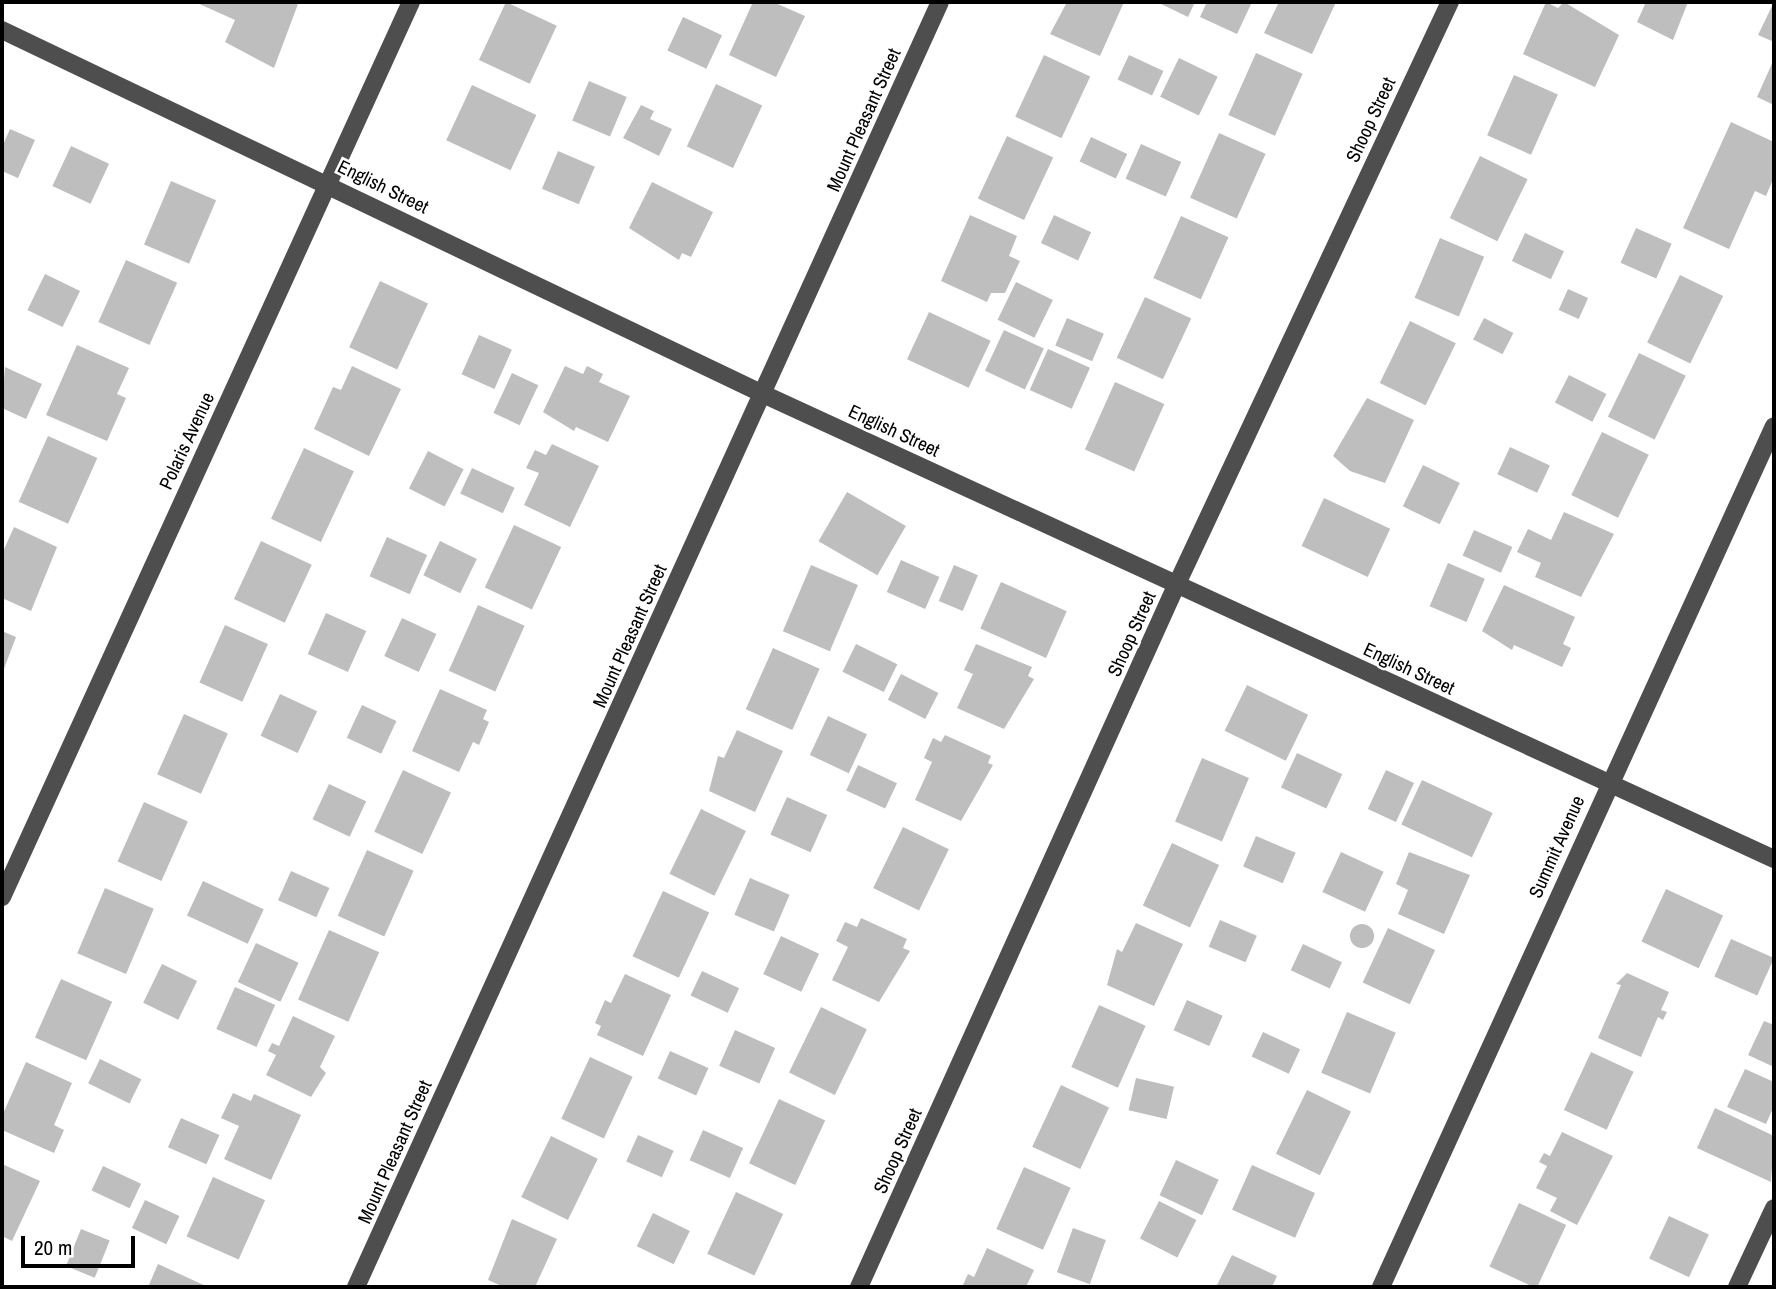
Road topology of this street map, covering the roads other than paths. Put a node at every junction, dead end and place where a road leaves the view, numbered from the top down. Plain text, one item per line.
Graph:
1 (411, 2) edge
2 (940, 2) edge
3 (1450, 2) edge
4 (2, 30) edge
5 (328, 184) junction
6 (764, 394) junction
7 (1774, 426) edge
8 (1177, 586) junction
9 (1609, 784) junction
10 (1774, 859) edge
11 (2, 897) edge
12 (1774, 1208) edge
13 (356, 1287) edge
14 (859, 1287) edge
15 (1381, 1287) edge
16 (1737, 1287) edge

1 - 5 street, Polaris Avenue
2 - 6 street, Mount Pleasant Street
3 - 8 street, Shoop Street
4 - 5 street, English Street
5 - 6 street, English Street
5 - 11 street, Polaris Avenue
6 - 8 street, English Street
6 - 13 street, Mount Pleasant Street
7 - 9 street, Summit Avenue
8 - 9 street, English Street
8 - 14 street, Shoop Street
9 - 10 street, English Street
9 - 15 street, Summit Avenue
12 - 16 street

